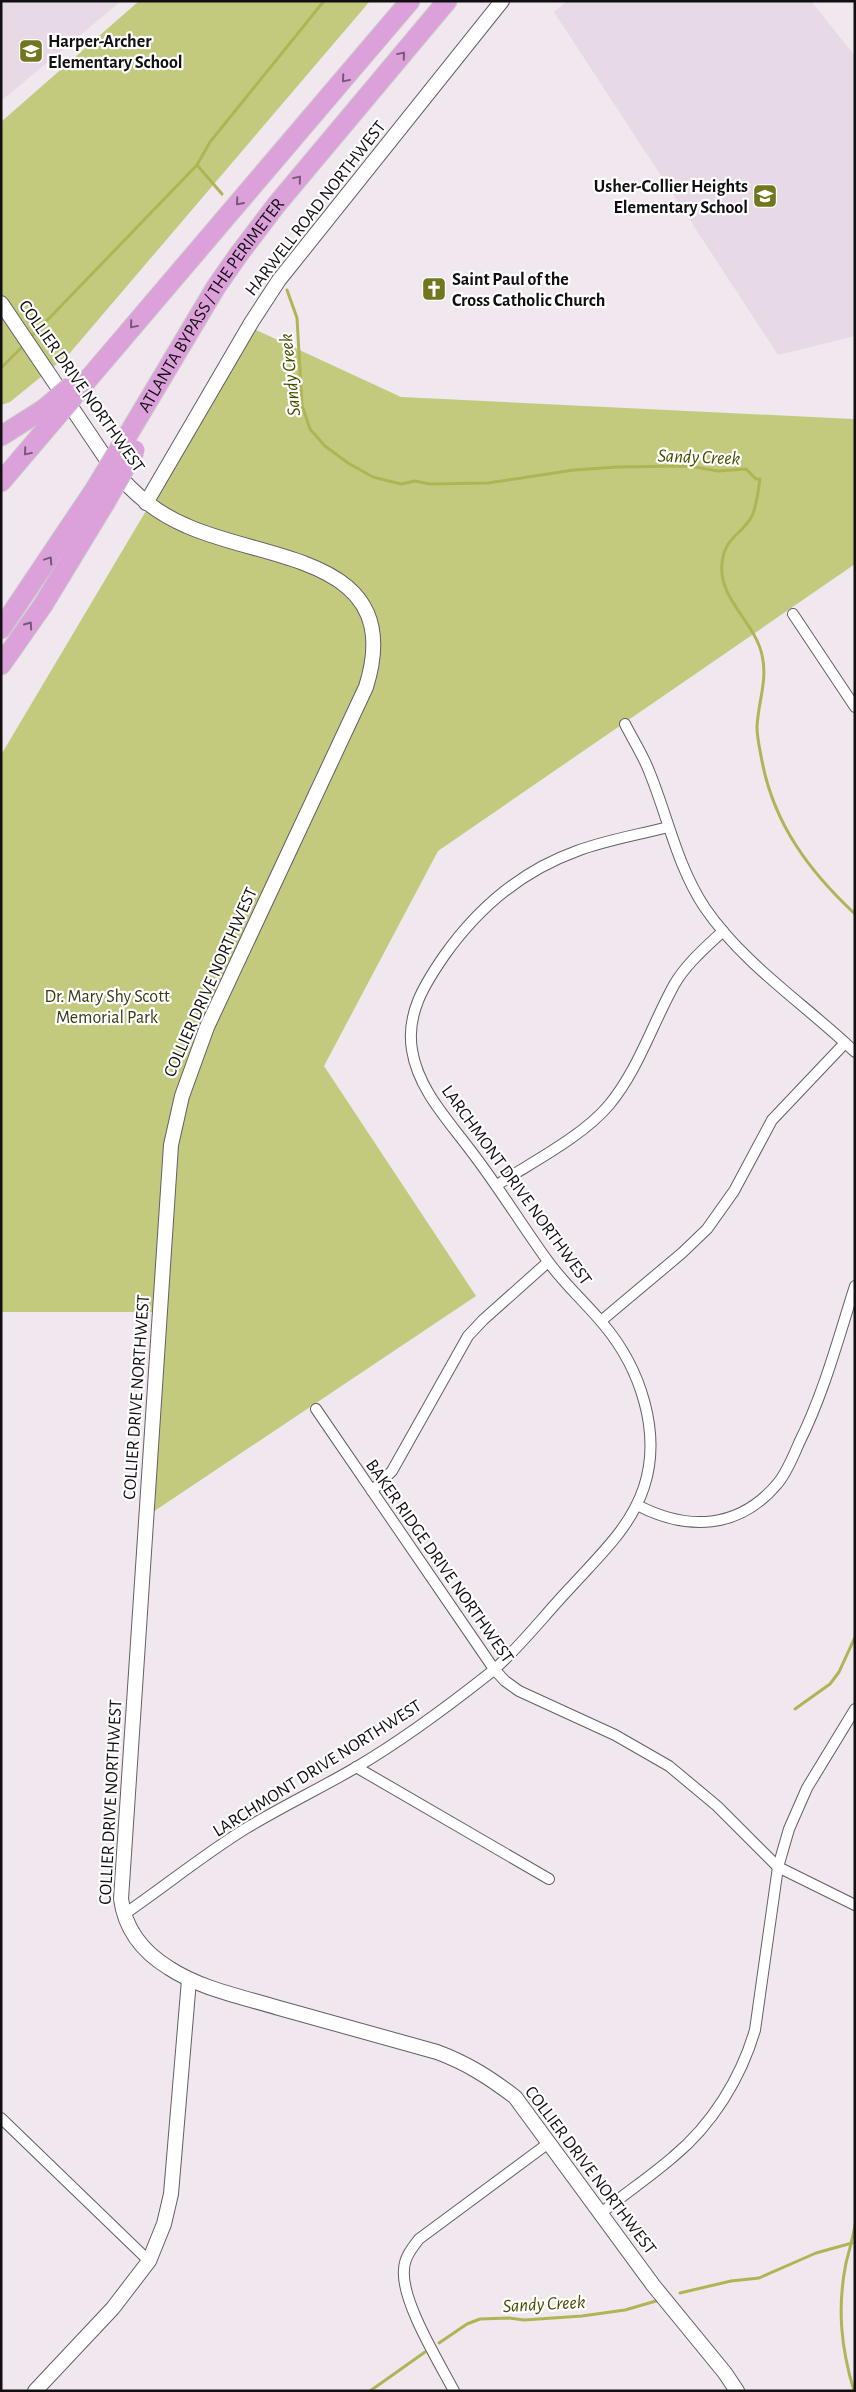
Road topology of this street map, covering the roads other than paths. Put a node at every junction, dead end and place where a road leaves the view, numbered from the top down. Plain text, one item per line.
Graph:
1 (410, 1) edge
2 (447, 1) edge
3 (502, 1) edge
4 (1, 303) edge
5 (48, 416) junction
6 (1, 436) edge
7 (1, 482) edge
8 (100, 496) junction
9 (146, 503) junction
10 (793, 614) dead end
11 (1, 629) edge
12 (1, 665) edge
13 (855, 708) edge
14 (625, 724) dead end
15 (668, 827) junction
16 (723, 931) junction
17 (845, 1043) junction
18 (855, 1052) edge
19 (497, 1185) junction
20 (548, 1262) junction
21 (855, 1286) edge
22 (601, 1321) junction
23 (316, 1409) dead end
24 (372, 1491) junction
25 (637, 1505) junction
26 (494, 1669) junction
27 (855, 1709) edge
28 (356, 1767) junction
29 (778, 1867) junction
30 (549, 1879) dead end
31 (855, 1905) edge
32 (123, 1915) junction
33 (189, 1980) junction
34 (1, 2118) edge
35 (550, 2142) junction
36 (600, 2214) junction
37 (148, 2261) junction
38 (35, 2391) edge
39 (454, 2391) edge
40 (737, 2391) edge

1 -> 5 highway, ATLANTA BYPASS / THE PERIMETER, bridge
8 -> 2 highway, ATLANTA BYPASS / THE PERIMETER, bridge
3 - 9 main road, HARWELL ROAD NORTHWEST
4 - 9 main road, COLLIER DRIVE NORTHWEST
5 - 6 highway
5 -> 7 highway
11 -> 8 highway, ATLANTA BYPASS / THE PERIMETER
12 -> 8 highway
9 - 32 main road, COLLIER DRIVE NORTHWEST
10 - 13 street
14 - 15 street
15 - 16 street
15 - 19 street, LARCHMONT DRIVE NORTHWEST
16 - 17 street
16 - 19 street
17 - 18 street
17 - 22 street
19 - 20 street, LARCHMONT DRIVE NORTHWEST
20 - 22 street, LARCHMONT DRIVE NORTHWEST
20 - 24 street
21 - 25 street
22 - 25 street, LARCHMONT DRIVE NORTHWEST
23 - 24 street, BAKER RIDGE DRIVE NORTHWEST
24 - 26 street, BAKER RIDGE DRIVE NORTHWEST
25 - 26 street, LARCHMONT DRIVE NORTHWEST
26 - 28 street, LARCHMONT DRIVE NORTHWEST
26 - 29 street, BAKER RIDGE DRIVE NORTHWEST
27 - 29 street
28 - 30 street
28 - 32 street, LARCHMONT DRIVE NORTHWEST
29 - 31 street, BAKER RIDGE DRIVE NORTHWEST
29 - 36 street
32 - 33 main road, COLLIER DRIVE NORTHWEST
33 - 35 main road, COLLIER DRIVE NORTHWEST
33 - 37 main road
34 - 37 street
35 - 36 main road, COLLIER DRIVE NORTHWEST
35 - 39 street
36 - 40 main road, COLLIER DRIVE NORTHWEST
37 - 38 main road

